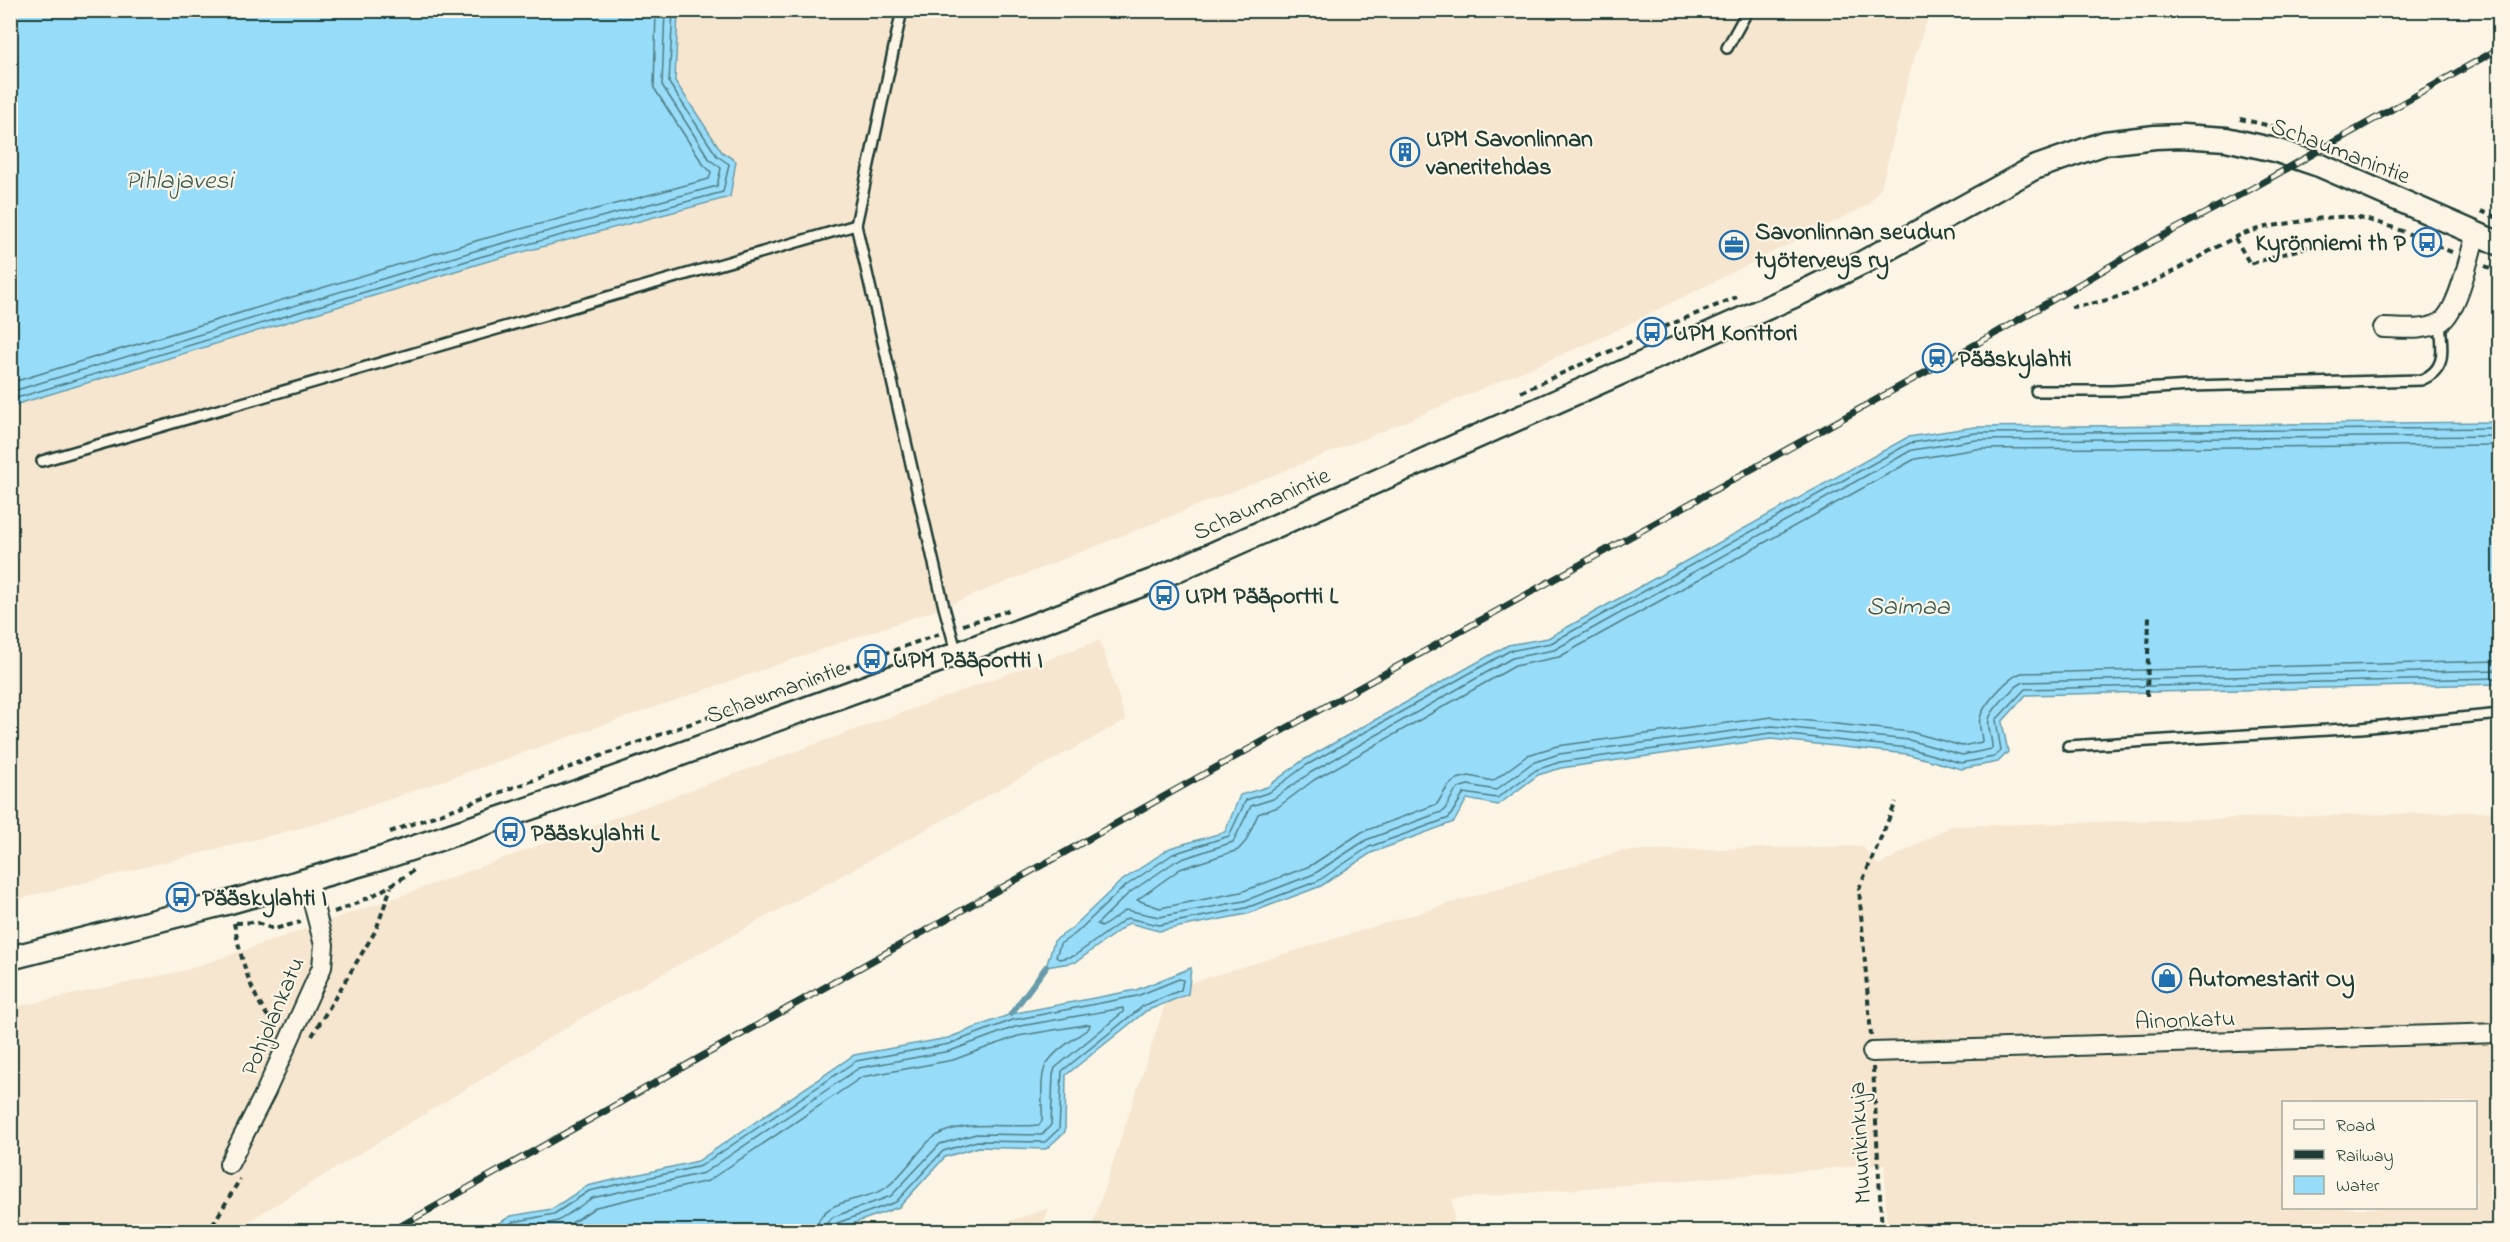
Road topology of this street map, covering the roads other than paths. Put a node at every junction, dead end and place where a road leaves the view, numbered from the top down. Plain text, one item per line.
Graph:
1 (902, 10) edge
2 (1748, 10) edge
3 (1727, 48) dead end
4 (856, 225) junction
5 (2476, 234) junction
6 (2499, 244) edge
7 (2440, 323) junction
8 (2383, 328) dead end
9 (2036, 391) dead end
10 (42, 461) dead end
11 (957, 654) junction
12 (2499, 714) edge
13 (2068, 746) dead end
14 (307, 880) junction
15 (10, 958) edge
16 (2499, 1034) edge
17 (1872, 1052) road end
18 (229, 1164) dead end

1 - 4 lane
2 - 3 lane
4 - 10 lane
4 - 11 lane
5 - 6 street, Schaumanintie
5 - 7 street
5 - 11 street, Schaumanintie
7 - 8 street
7 - 9 lane
11 - 14 street, Schaumanintie
12 - 13 lane
14 - 15 street, Schaumanintie
14 - 18 street, Pohjolankatu
16 - 17 street, Ainonkatu

